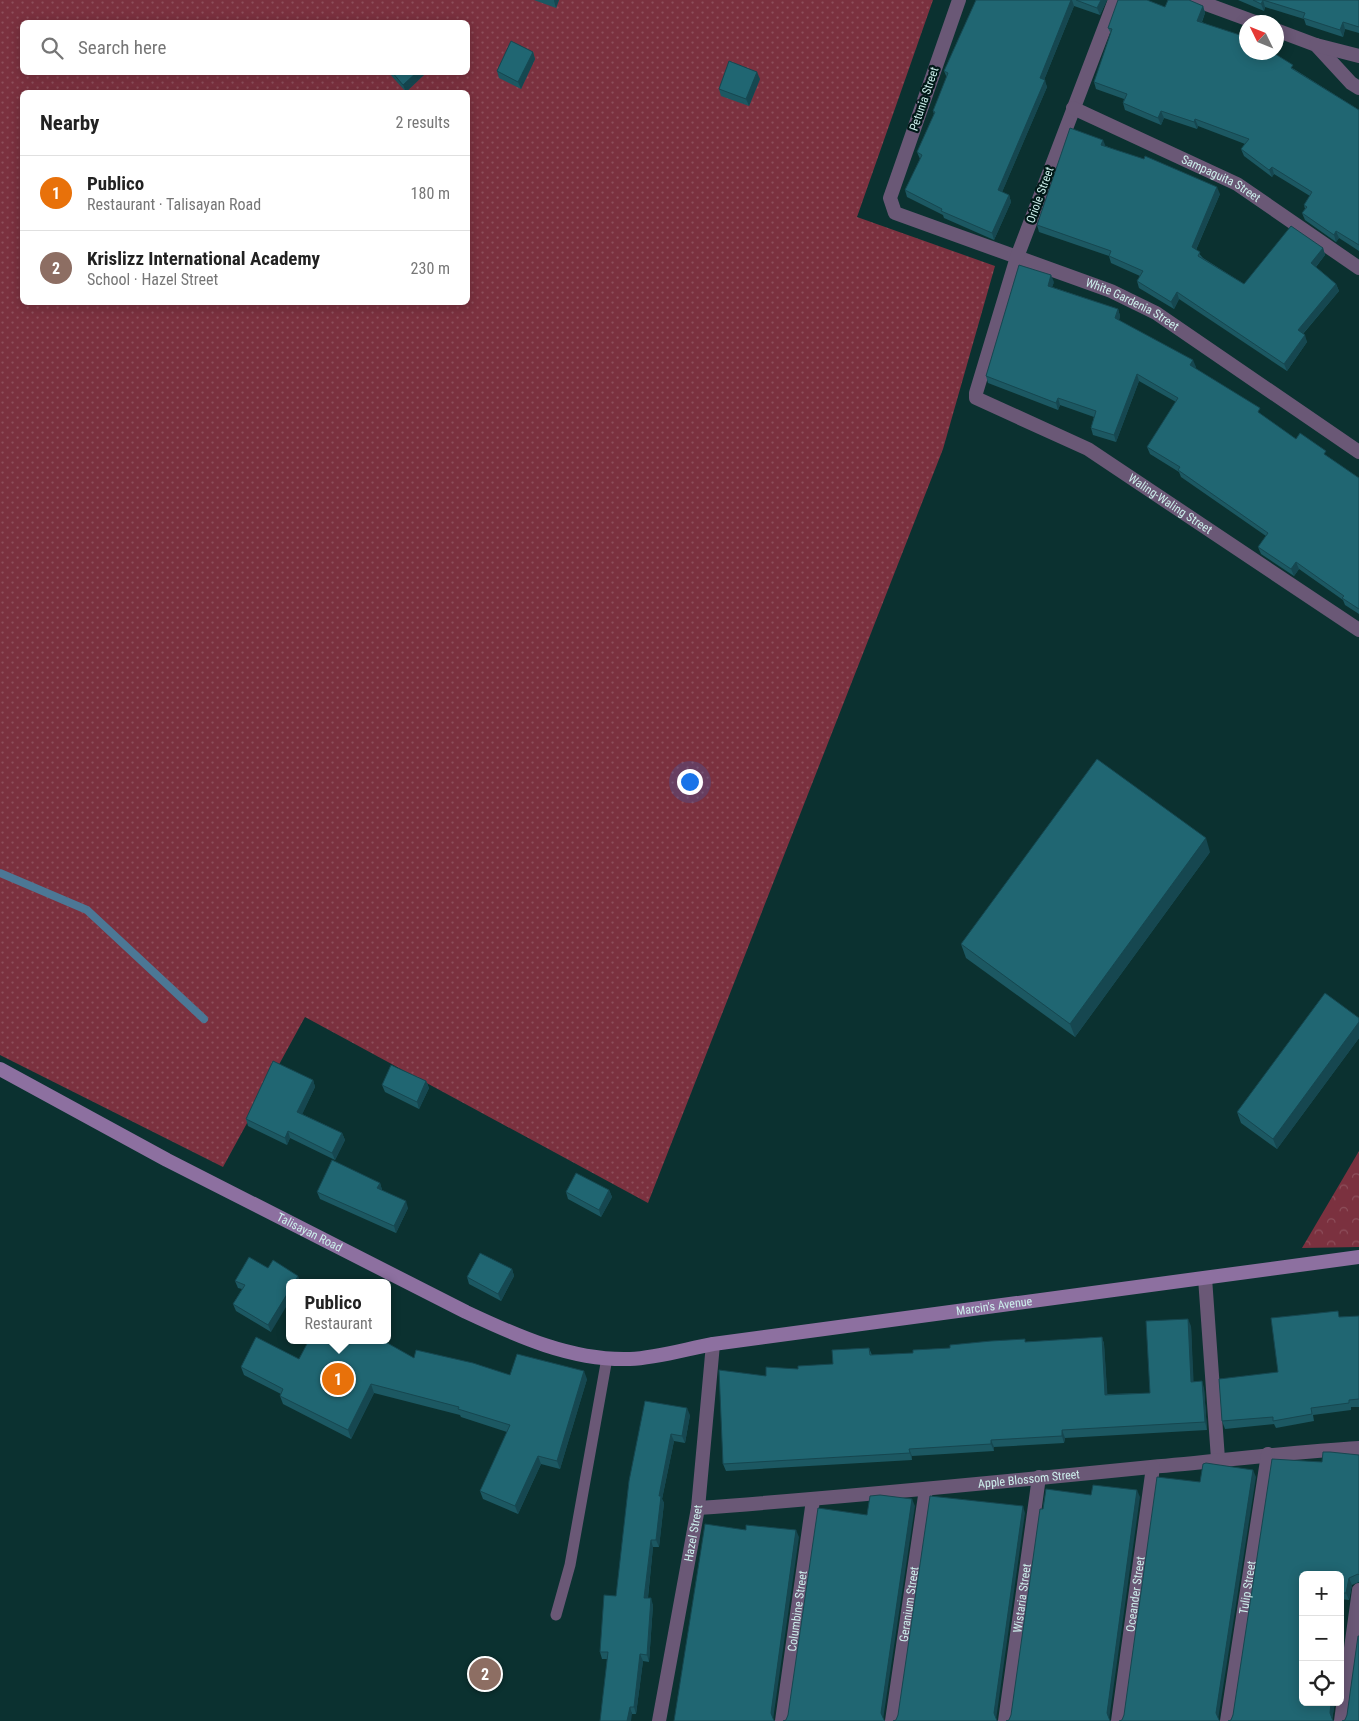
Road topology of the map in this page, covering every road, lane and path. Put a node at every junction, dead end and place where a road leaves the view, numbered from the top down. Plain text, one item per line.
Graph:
1 (959, 0) edge
2 (1115, 0) edge
3 (1195, 0) edge
4 (1239, 16) edge
5 (1284, 33) edge
6 (1316, 45) junction
7 (1359, 56) edge
8 (1359, 88) edge
9 (1073, 108) junction
10 (890, 198) joint
11 (1017, 258) junction
12 (1359, 268) edge
13 (976, 393) joint
14 (1359, 452) edge
15 (1359, 630) edge
16 (0, 1069) edge
17 (1359, 1257) edge
18 (1205, 1278) junction
19 (713, 1344) junction
20 (607, 1358) junction
21 (632, 1359) joint
22 (1359, 1448) edge
23 (1268, 1454) junction
24 (1218, 1459) junction
25 (1153, 1467) junction
26 (1039, 1477) junction
27 (926, 1489) junction
28 (813, 1500) junction
29 (698, 1508) junction
30 (1359, 1590) edge
31 (556, 1615) dead end
32 (659, 1721) edge
33 (782, 1721) edge
34 (892, 1721) edge
35 (1005, 1721) edge
36 (1118, 1721) edge
37 (1227, 1721) edge
38 (1341, 1721) edge

1 - 10 street, Petunia Street
2 - 9 street, Oriole Street
3 - 4 street
5 - 6 street
6 - 7 street
6 - 8 street
9 - 11 street, Oriole Street
9 - 12 street, Sampaguita Street
10 - 11 street, White Gardenia Street
11 - 13 street, Oriole Street
11 - 14 street, White Gardenia Street
13 - 15 street, Waling-Waling Street
16 - 20 main road, Talisayan Road
17 - 18 main road, Marcin's Avenue
18 - 19 main road, Marcin's Avenue
18 - 24 street
19 - 21 main road, Marcin's Avenue
19 - 29 street, Hazel Street
20 - 21 main road, Talisayan Road
20 - 31 lane
22 - 23 street, Apple Blossom Street
23 - 24 street, Apple Blossom Street
23 - 37 street, Tulip Street
24 - 25 street, Apple Blossom Street
25 - 26 street, Apple Blossom Street
25 - 36 street, Oceander Street
26 - 27 street, Apple Blossom Street
26 - 35 street, Wistaria Street
27 - 28 street, Apple Blossom Street
27 - 34 street, Geranium Street
28 - 29 street, Apple Blossom Street
28 - 33 street, Columbine Street
29 - 32 street, Hazel Street
30 - 38 street

